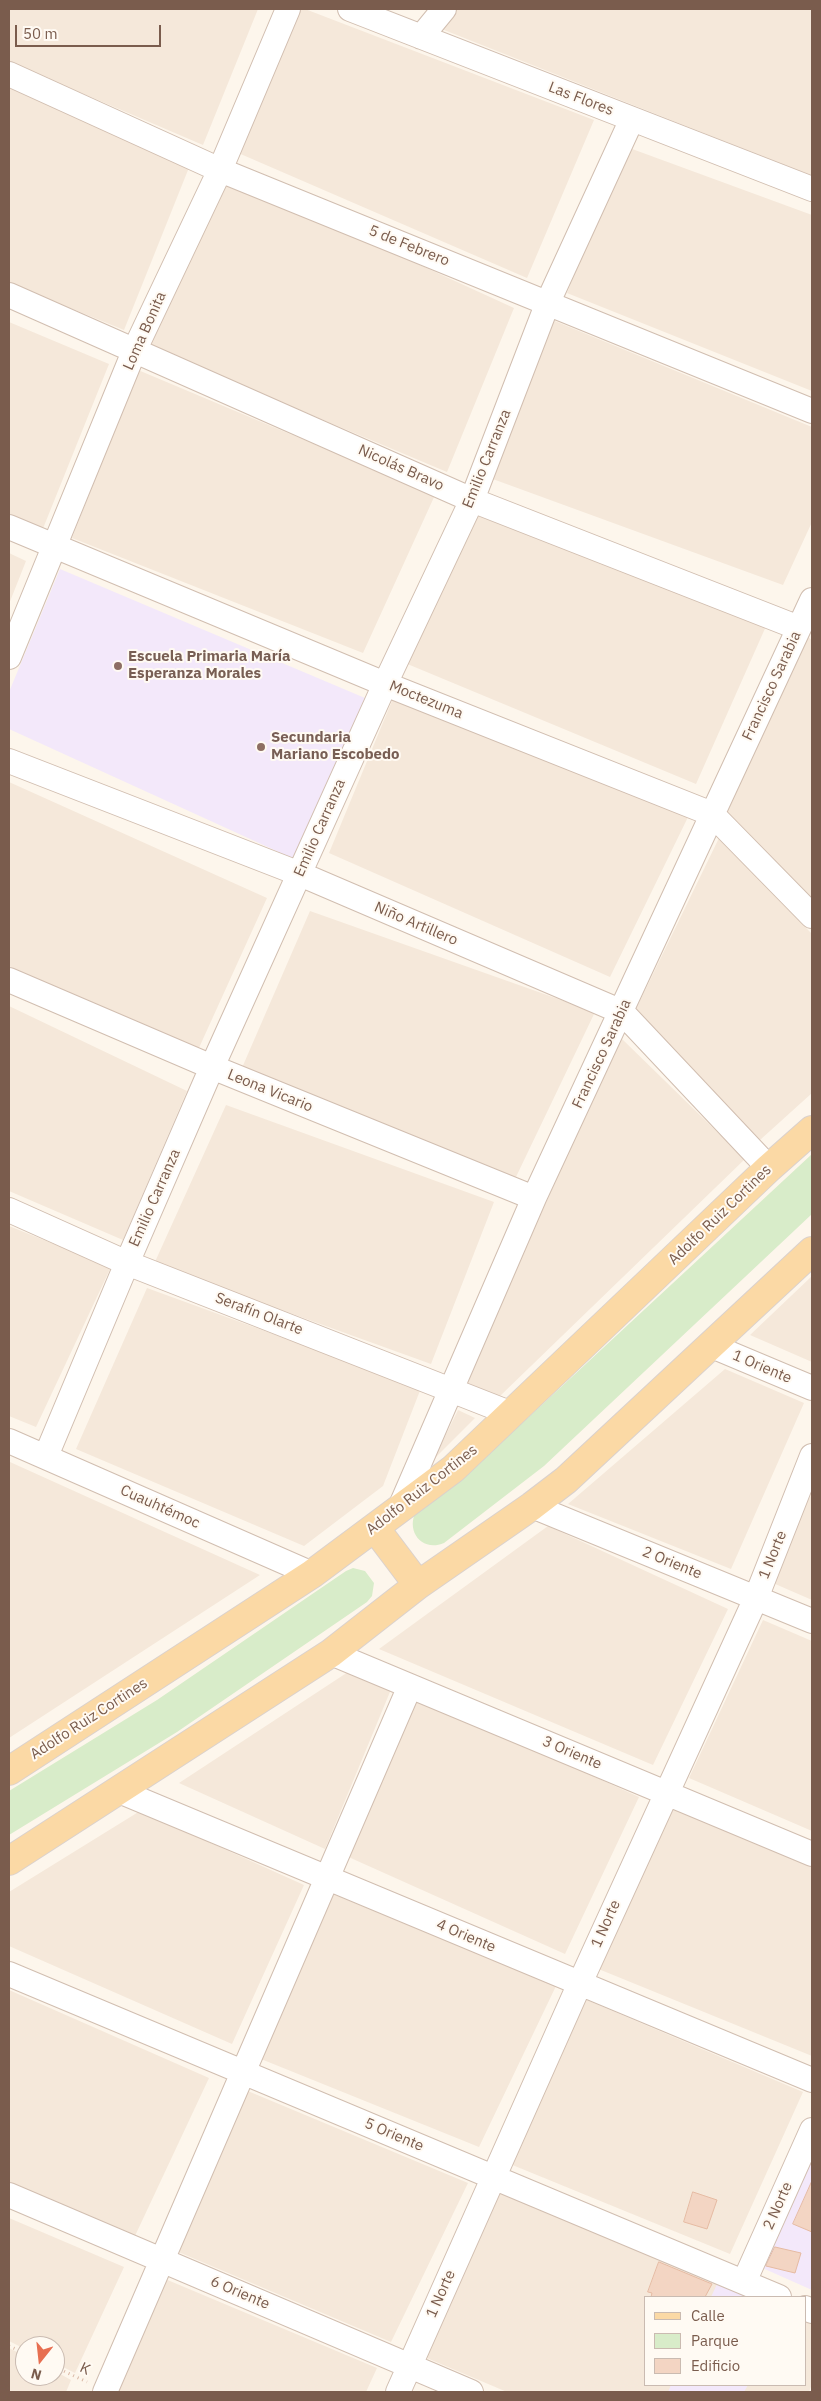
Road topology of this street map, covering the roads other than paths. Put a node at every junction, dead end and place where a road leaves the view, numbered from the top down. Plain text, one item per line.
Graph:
1 (288, 9) edge
2 (350, 9) edge
3 (444, 9) edge
4 (421, 36) junction
5 (9, 74) edge
6 (632, 119) junction
7 (220, 170) junction
8 (812, 189) edge
9 (9, 295) edge
10 (548, 302) junction
11 (135, 349) junction
12 (812, 411) edge
13 (472, 500) junction
14 (9, 527) edge
15 (54, 548) junction
16 (808, 612) edge
17 (9, 657) edge
18 (385, 684) junction
19 (9, 761) edge
20 (712, 814) junction
21 (300, 874) junction
22 (812, 916) edge
23 (9, 980) edge
24 (622, 1012) junction
25 (212, 1067) junction
26 (812, 1130) edge
27 (769, 1168) junction
28 (534, 1198) junction
29 (9, 1210) edge
30 (812, 1251) edge
31 (127, 1263) junction
32 (712, 1346) junction
33 (812, 1388) edge
34 (452, 1390) junction
35 (512, 1414) junction
36 (9, 1441) edge
37 (46, 1456) junction
38 (812, 1456) edge
39 (532, 1506) junction
40 (399, 1510) junction
41 (375, 1528) junction
42 (312, 1574) junction
43 (418, 1585) junction
44 (756, 1598) junction
45 (812, 1621) edge
46 (331, 1653) junction
47 (410, 1686) junction
48 (9, 1771) edge
49 (119, 1791) junction
50 (666, 1793) junction
51 (812, 1854) edge
52 (9, 1861) edge
53 (328, 1878) junction
54 (9, 1974) edge
55 (580, 1983) junction
56 (243, 2072) junction
57 (812, 2080) edge
58 (812, 2130) edge
59 (494, 2177) junction
60 (9, 2195) edge
61 (162, 2260) junction
62 (744, 2282) junction
63 (777, 2296) edge
64 (409, 2366) junction
65 (106, 2392) edge
66 (398, 2392) edge
67 (471, 2392) edge

1 - 7 street, Loma Bonita
2 - 4 street, Las Flores
3 - 4 street
4 - 6 street, Las Flores
5 - 7 street, 5 de Febrero
6 - 8 street, Las Flores
6 - 10 street, Emilio Carranza
7 - 10 street, 5 de Febrero
7 - 11 street, Loma Bonita
9 - 11 street, Nicolás Bravo
10 - 12 street, 5 de Febrero
10 - 13 street, Emilio Carranza
11 - 13 street, Nicolás Bravo
11 - 15 street, Loma Bonita
13 - 16 street, Nicolás Bravo
13 - 18 street, Emilio Carranza
14 - 15 street, Moctezuma
15 - 17 street, Loma Bonita
15 - 18 street, Moctezuma
16 - 20 street, Francisco Sarabia
18 - 20 street, Moctezuma
18 - 21 street, Emilio Carranza
19 - 21 street, Niño Artillero
20 - 22 street, Moctezuma
20 - 24 street, Francisco Sarabia
21 - 24 street, Niño Artillero
21 - 25 street, Emilio Carranza
23 - 25 street, Leona Vicario
24 - 27 street, Niño Artillero
24 - 28 street, Francisco Sarabia
25 - 28 street, Leona Vicario
25 - 31 street, Emilio Carranza
26 - 27 main road, Adolfo Ruiz Cortines
27 - 35 main road, Adolfo Ruiz Cortines
28 - 34 street, Francisco Sarabia
29 - 31 street, Serafín Olarte
30 - 32 main road
31 - 34 street, Serafín Olarte
31 - 37 street, Emilio Carranza
32 - 33 street, 1 Oriente
32 - 39 main road
34 - 35 street, Serafín Olarte
34 - 40 street, Francisco Sarabia
35 - 40 main road, Adolfo Ruiz Cortines
36 - 37 street, Cuauhtémoc
37 - 42 street, Cuauhtémoc
38 - 44 street, 1 Norte
39 - 43 main road
39 - 44 street, 2 Oriente
40 - 41 main road, Adolfo Ruiz Cortines
41 - 42 main road, Adolfo Ruiz Cortines
41 - 43 main road
42 - 48 main road, Adolfo Ruiz Cortines
43 - 46 main road
44 - 45 street, 2 Oriente
44 - 50 street, 1 Norte
46 - 47 street, 3 Oriente
46 - 49 main road
47 - 50 street, 3 Oriente
47 - 53 street
49 - 52 main road
49 - 53 street, 4 Oriente
50 - 51 street, 3 Oriente
50 - 55 street, 1 Norte
53 - 55 street, 4 Oriente
53 - 56 street
54 - 56 street, 5 Oriente
55 - 57 street, 4 Oriente
55 - 59 street, 1 Norte
56 - 59 street, 5 Oriente
56 - 61 street
58 - 62 street, 2 Norte
59 - 62 street, 5 Oriente
59 - 64 street, 1 Norte
60 - 61 street, 6 Oriente
61 - 64 street, 6 Oriente
61 - 65 street
62 - 63 street, 5 Oriente
64 - 66 street, 1 Norte
64 - 67 street, 6 Oriente

